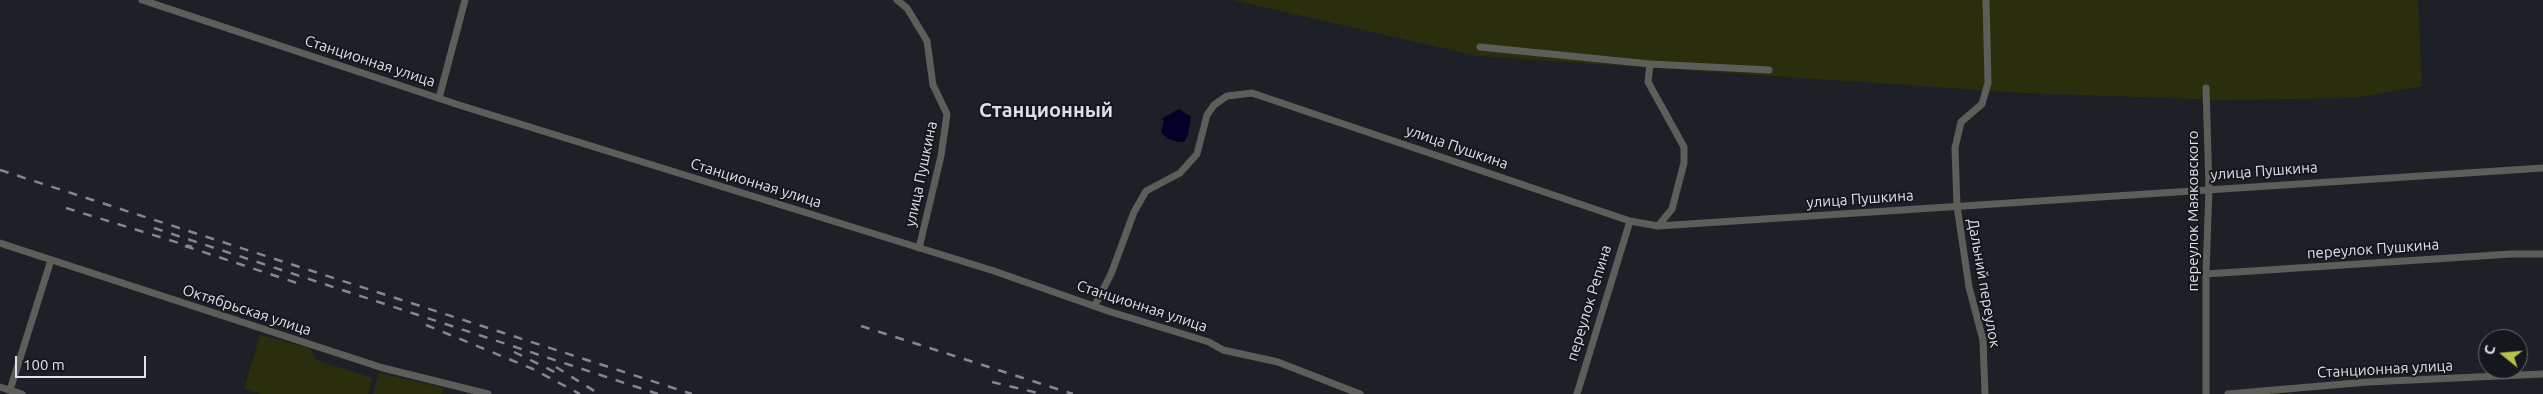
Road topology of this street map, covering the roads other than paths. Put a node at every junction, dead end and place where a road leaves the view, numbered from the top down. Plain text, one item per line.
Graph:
1 (142, 0) edge
2 (465, 0) edge
3 (897, 0) edge
4 (1986, 0) edge
5 (1480, 47) dead end
6 (1650, 64) junction
7 (1769, 70) dead end
8 (2206, 88) dead end
9 (439, 98) junction
10 (2543, 168) edge
11 (2209, 188) junction
12 (1957, 206) junction
13 (1630, 221) junction
14 (1658, 226) junction
15 (0, 244) edge
16 (919, 248) junction
17 (2543, 254) edge
18 (51, 260) junction
19 (2206, 274) junction
20 (1095, 305) junction
21 (2543, 374) edge
22 (0, 387) edge
23 (10, 390) junction
24 (22, 394) edge
25 (488, 394) edge
26 (1360, 394) edge
27 (1577, 394) edge
28 (1985, 394) edge
29 (2206, 394) edge
30 (2228, 394) edge

1 - 9 street, Станционная улица
2 - 9 street
3 - 16 street, улица Пушкина
4 - 12 street, Дальний переулок
5 - 6 street
6 - 7 street
6 - 14 street
8 - 11 street, переулок Маяковского
9 - 16 street, Станционная улица
10 - 11 street, улица Пушкина
11 - 12 street, улица Пушкина
11 - 19 street, переулок Маяковского
12 - 14 street, улица Пушкина
12 - 28 street, Дальний переулок
13 - 14 street, улица Пушкина
13 - 20 street, улица Пушкина
13 - 27 street, переулок Репина
15 - 18 street, Октябрьская улица
16 - 20 street, Станционная улица
17 - 19 street, переулок Пушкина
18 - 23 street
18 - 25 street, Октябрьская улица
19 - 29 street, переулок Маяковского
20 - 26 street, Станционная улица
21 - 30 street, Станционная улица
22 - 23 street
23 - 24 street

